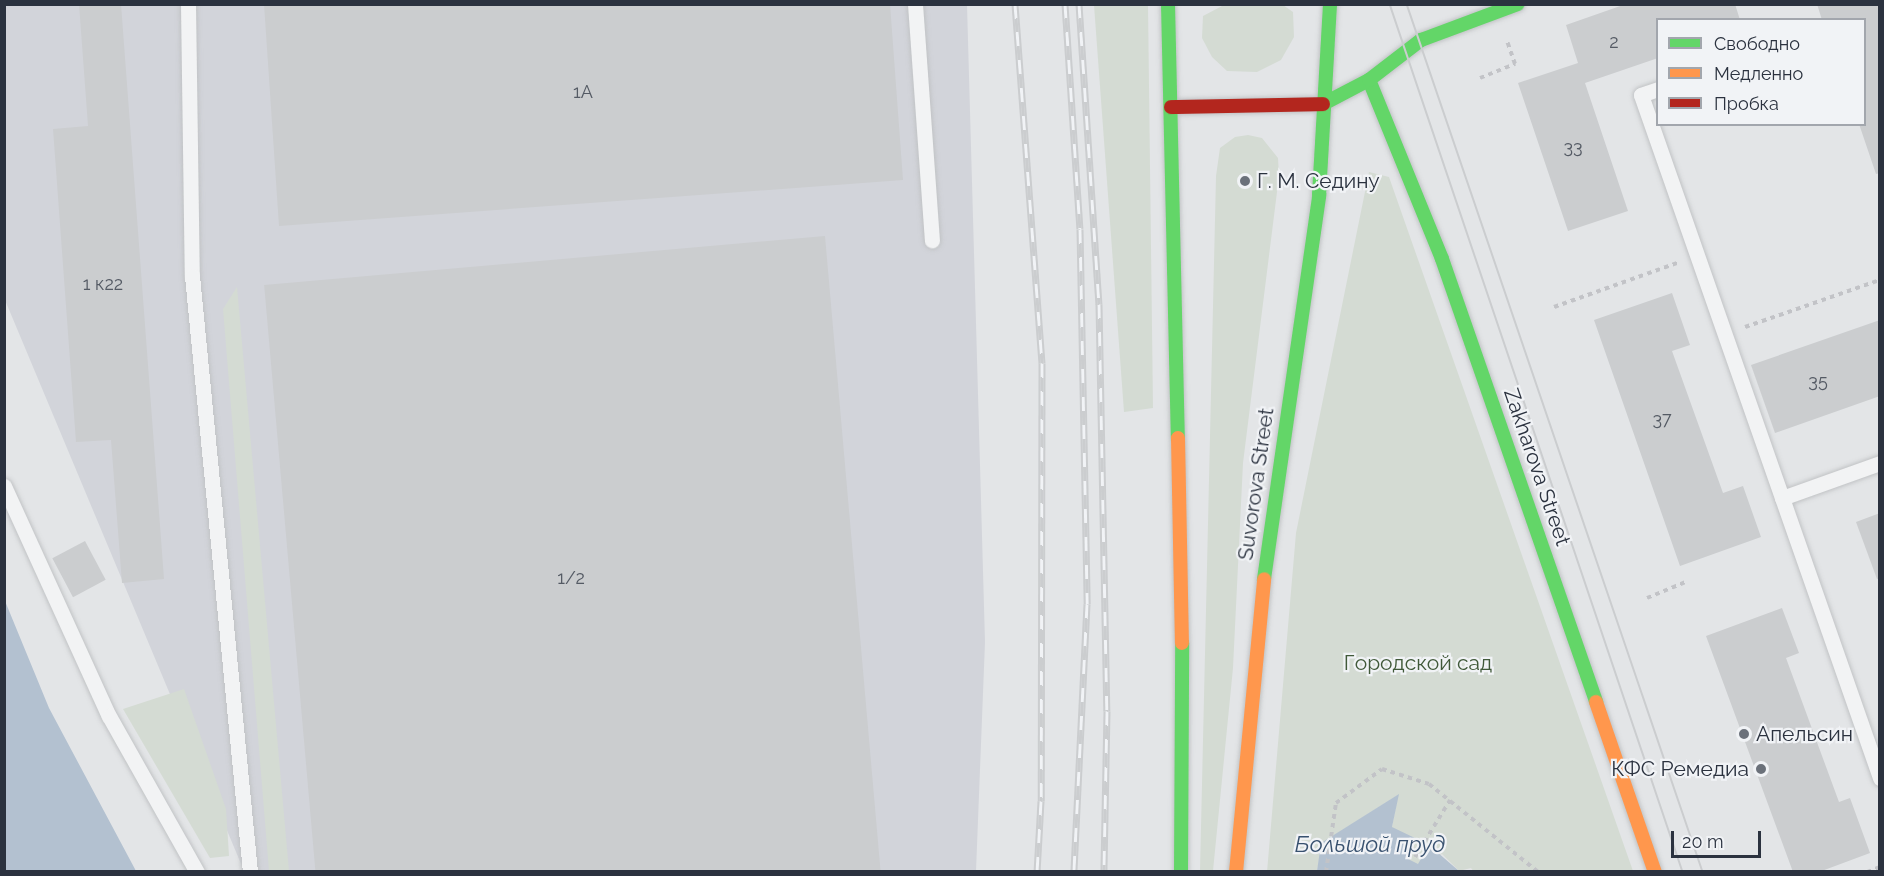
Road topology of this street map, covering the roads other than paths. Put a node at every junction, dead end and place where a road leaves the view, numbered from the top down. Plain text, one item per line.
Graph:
1 (188, 4) edge
2 (915, 4) edge
3 (1168, 4) edge
4 (1518, 4) edge
5 (1328, 5) edge
6 (1369, 80) junction
7 (1656, 90) edge
8 (1323, 104) junction
9 (1171, 107) junction
10 (932, 240) dead end
11 (1880, 463) edge
12 (4, 486) edge
13 (1782, 498) junction
14 (1880, 778) edge
15 (197, 872) edge
16 (250, 872) edge
17 (1181, 872) edge
18 (1236, 872) edge
19 (1655, 872) edge

1 - 16 lane
2 - 10 lane
3 - 9 main road
4 - 6 main road
5 - 8 main road
6 - 8 main road
6 - 19 main road, Zakharova Street
7 - 13 lane
8 - 9 main road
8 - 18 main road, Suvorova Street
9 - 17 main road
11 - 13 lane
12 - 15 lane
13 - 14 lane

